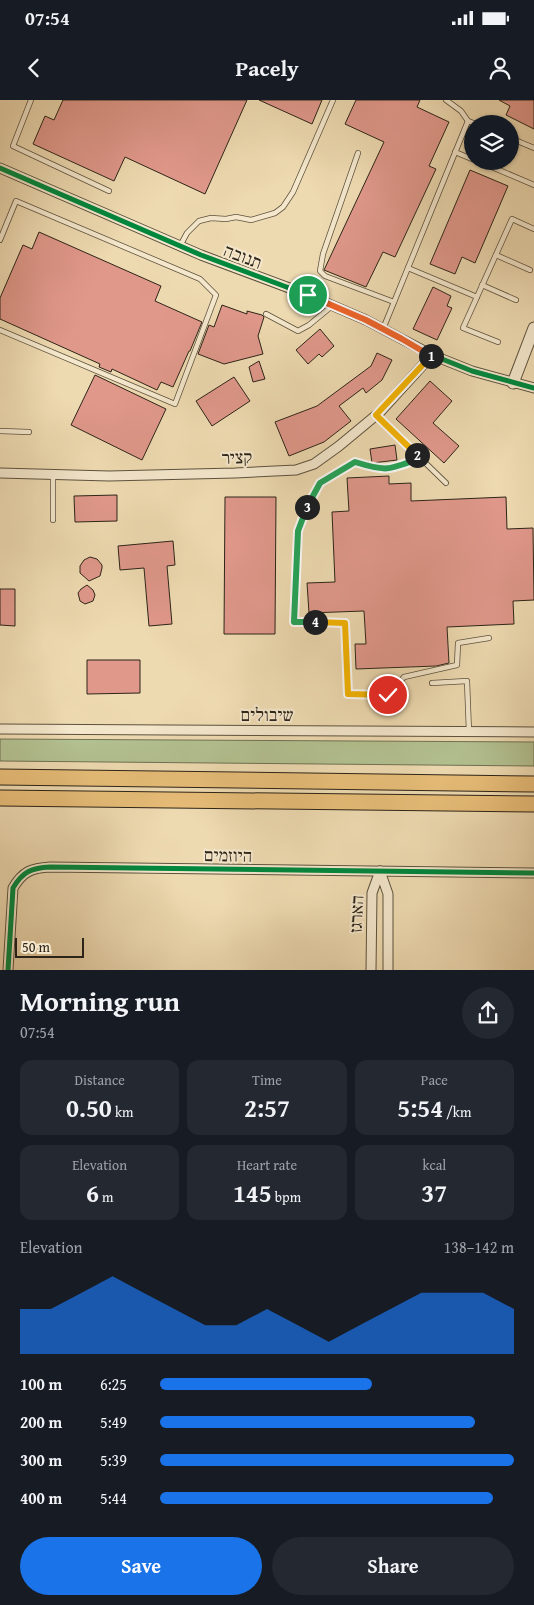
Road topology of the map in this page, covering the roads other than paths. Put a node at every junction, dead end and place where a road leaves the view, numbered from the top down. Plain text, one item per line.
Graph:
1 (31, 100) edge
2 (333, 100) edge
3 (446, 100) edge
4 (464, 115) edge
5 (464, 130) edge
6 (519, 142) edge
7 (534, 148) edge
8 (455, 152) junction
9 (358, 153) dead end
10 (464, 156) edge
11 (0, 168) edge
12 (499, 170) edge
13 (534, 185) edge
14 (109, 191) dead end
15 (534, 229) edge
16 (0, 240) edge
17 (180, 246) junction
18 (496, 254) junction
19 (408, 268) junction
20 (530, 270) dead end
21 (482, 285) junction
22 (477, 297) junction
23 (516, 300) dead end
24 (394, 302) junction
25 (332, 306) junction
26 (266, 314) dead end
27 (534, 328) edge
28 (383, 329) junction
29 (0, 330) edge
30 (498, 342) dead end
31 (432, 355) junction
32 (514, 382) junction
33 (534, 388) edge
34 (376, 415) junction
35 (0, 431) edge
36 (29, 432) dead end
37 (420, 458) junction
38 (0, 473) edge
39 (53, 474) junction
40 (446, 483) dead end
41 (53, 520) dead end
42 (489, 638) dead end
43 (432, 683) dead end
44 (0, 728) edge
45 (469, 732) junction
46 (534, 732) edge
47 (0, 777) edge
48 (534, 784) edge
49 (0, 798) edge
50 (534, 804) edge
51 (380, 871) junction
52 (534, 873) edge
53 (8, 970) edge
54 (371, 970) edge
55 (388, 970) edge

1 - 14 lane
2 - 17 lane
3 - 4 lane
5 - 8 lane
6 - 7 lane
8 - 10 lane
8 - 19 lane
9 - 24 lane
11 - 17 street, תנובה
12 - 13 lane
15 - 18 lane
16 - 29 lane
17 - 25 street, תנובה
18 - 20 lane
18 - 21 lane
19 - 22 lane
19 - 24 lane
21 - 22 lane
21 - 23 lane
22 - 30 lane
24 - 28 lane
25 - 26 lane
25 - 28 street, תנובה
27 - 32 street
28 - 31 street, תנובה
31 - 32 street, תנובה
31 - 34 street, קציר
32 - 33 street, תנובה
34 - 37 lane
34 - 39 street, קציר
35 - 36 lane
37 - 40 lane
37 - 42 lane
38 - 39 street, קציר
39 - 41 lane
43 - 45 lane
44 - 45 street, שיבולים
45 - 46 street, שיבולים
47 - 48 highway
49 - 50 highway
51 - 52 street, היוזמים
51 - 53 street, היוזמים
51 - 54 street, הארגז
51 - 55 street, הארגז

